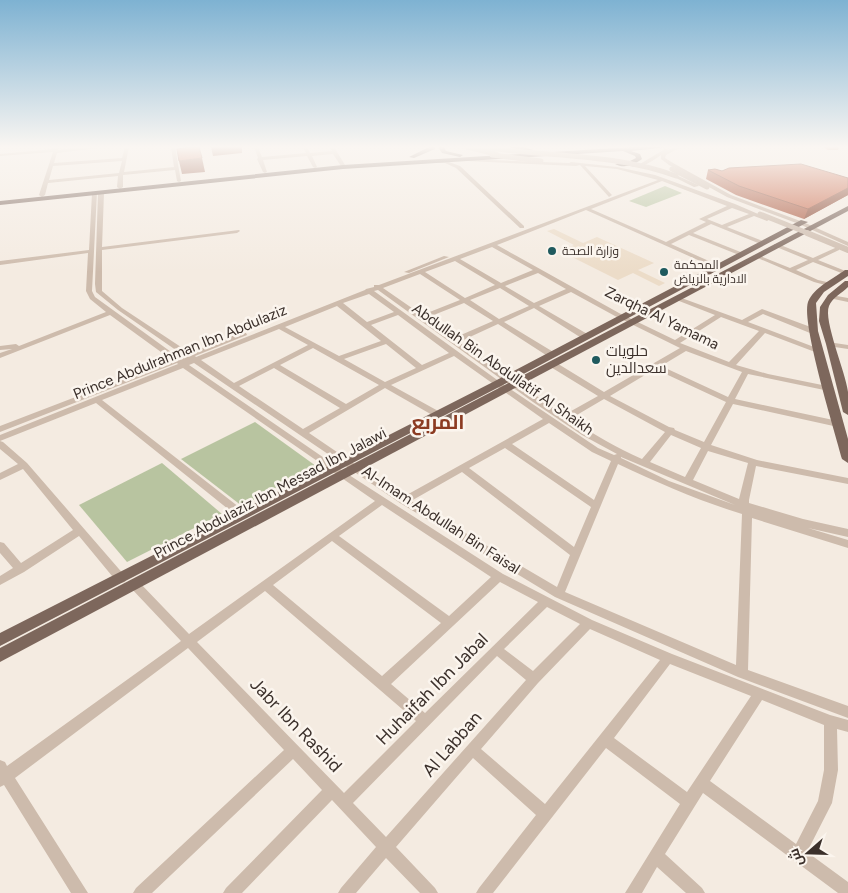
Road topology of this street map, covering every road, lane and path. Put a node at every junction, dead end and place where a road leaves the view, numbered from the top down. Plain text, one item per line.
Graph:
1 (44, 189) edge
2 (104, 189) edge
3 (139, 189) edge
4 (481, 189) edge
5 (602, 189) edge
6 (626, 189) edge
7 (640, 189) edge
8 (687, 189) edge
9 (689, 189) edge
10 (697, 189) edge
11 (701, 189) edge
12 (706, 189) edge
13 (711, 189) edge
14 (716, 189) edge
15 (617, 192) junction
16 (98, 193) junction
17 (703, 194) junction
18 (710, 194) junction
19 (42, 195) junction
20 (80, 195) junction
21 (624, 195) junction
22 (609, 196) junction
23 (15, 198) junction
24 (848, 200) edge
25 (0, 201) edge
26 (733, 205) junction
27 (752, 206) junction
28 (583, 208) junction
29 (848, 208) edge
30 (759, 213) junction
31 (710, 222) junction
32 (722, 227) junction
33 (801, 227) junction
34 (522, 228) junction
35 (237, 231) dead end
36 (689, 233) junction
37 (763, 243) junction
38 (666, 244) junction
39 (493, 245) junction
40 (776, 245) junction
41 (848, 248) edge
42 (838, 249) junction
43 (95, 250) junction
44 (750, 256) junction
45 (456, 259) junction
46 (813, 260) junction
47 (0, 263) edge
48 (718, 267) junction
49 (539, 270) junction
50 (791, 270) junction
51 (422, 273) junction
52 (808, 280) junction
53 (847, 282) edge
54 (829, 284) junction
55 (501, 286) junction
56 (372, 288) junction
57 (572, 289) junction
58 (821, 290) junction
59 (831, 297) junction
60 (676, 298) junction
61 (465, 300) junction
62 (848, 300) edge
63 (338, 304) junction
64 (534, 306) junction
65 (111, 312) junction
66 (400, 312) junction
67 (720, 315) junction
68 (421, 318) junction
69 (628, 319) junction
70 (498, 321) junction
71 (742, 323) junction
72 (366, 325) junction
73 (281, 327) junction
74 (763, 331) junction
75 (813, 331) junction
76 (586, 337) junction
77 (387, 341) junction
78 (454, 341) junction
79 (675, 343) junction
80 (34, 344) junction
81 (831, 344) junction
82 (314, 345) junction
83 (687, 347) junction
84 (848, 347) edge
85 (0, 348) edge
86 (818, 350) junction
87 (455, 353) junction
88 (0, 356) edge
89 (193, 358) junction
90 (338, 359) junction
91 (552, 359) junction
92 (180, 363) junction
93 (274, 365) junction
94 (731, 365) junction
95 (655, 366) junction
96 (422, 368) junction
97 (746, 371) junction
98 (505, 384) junction
99 (384, 385) junction
100 (234, 386) junction
101 (829, 389) junction
102 (603, 396) junction
103 (846, 397) edge
104 (96, 399) junction
105 (253, 400) junction
106 (731, 401) junction
107 (244, 406) junction
108 (345, 407) junction
109 (272, 412) junction
110 (848, 412) edge
111 (437, 414) junction
112 (262, 419) junction
113 (564, 419) junction
114 (548, 420) junction
115 (838, 424) junction
116 (0, 429) edge
117 (671, 430) junction
118 (303, 433) junction
119 (0, 438) edge
120 (0, 444) edge
121 (506, 444) junction
122 (707, 446) junction
123 (617, 456) junction
124 (848, 459) edge
125 (753, 461) junction
126 (644, 463) junction
127 (24, 465) junction
128 (343, 468) junction
129 (462, 468) junction
130 (0, 477) edge
131 (848, 481) edge
132 (687, 482) junction
133 (382, 501) junction
134 (403, 502) junction
135 (595, 505) junction
136 (747, 509) junction
137 (242, 514) junction
138 (79, 531) junction
139 (848, 533) edge
140 (332, 536) junction
141 (835, 536) junction
142 (848, 544) edge
143 (0, 546) edge
144 (576, 554) junction
145 (20, 569) junction
146 (499, 577) junction
147 (121, 579) junction
148 (0, 581) edge
149 (134, 584) junction
150 (266, 585) junction
151 (559, 594) junction
152 (546, 602) junction
153 (449, 622) junction
154 (588, 623) junction
155 (639, 629) junction
156 (0, 640) edge
157 (189, 641) junction
158 (633, 642) junction
159 (496, 649) junction
160 (0, 655) edge
161 (668, 658) junction
162 (742, 674) junction
163 (534, 679) junction
164 (382, 684) junction
165 (759, 694) junction
166 (848, 712) edge
167 (425, 721) junction
168 (830, 722) junction
169 (848, 726) edge
170 (605, 738) junction
171 (472, 749) junction
172 (293, 750) junction
173 (2, 775) edge
174 (701, 783) junction
175 (332, 790) junction
176 (689, 802) junction
177 (344, 803) junction
178 (546, 814) junction
179 (386, 847) junction
180 (798, 854) junction
181 (656, 856) junction
182 (848, 891) edge
183 (80, 893) edge
184 (141, 893) edge
185 (231, 893) edge
186 (346, 893) edge
187 (430, 893) edge
188 (484, 893) edge
189 (633, 893) edge
190 (697, 893) edge

1 - 19 street
2 - 19 main road
3 - 16 main road
4 - 34 street
5 - 22 street
6 - 15 street, Prince Abdulrahman Ibn Abdulaziz
7 - 21 street, Prince Abdulrahman Ibn Abdulaziz
8 - 17 street
9 - 17 street
10 - 18 street
11 - 18 street
12 - 30 street
13 - 27 street, bridge
14 - 27 street
15 - 21 street
15 - 22 street, Prince Abdulrahman Ibn Abdulaziz
16 - 20 main road
16 - 43 street, Al-Imam Abdullah Bin Faisal
17 - 26 street
18 - 30 street
19 - 23 main road
20 - 23 main road
20 - 25 main road
21 - 28 street, Prince Abdulrahman Ibn Abdulaziz
22 - 28 street, Prince Abdulrahman Ibn Abdulaziz
23 - 25 main road
24 - 33 main road, Prince Abdulaziz Ibn Messad Ibn Jalawi
26 - 30 street
26 - 31 street
27 - 33 street
28 - 34 street, Prince Abdulrahman Ibn Abdulaziz
28 - 38 street
28 - 39 street, Prince Abdulrahman Ibn Abdulaziz
29 - 33 main road, Prince Abdulaziz Ibn Messad Ibn Jalawi
30 - 32 street
30 - 33 street
30 - 41 street, bridge
31 - 32 street
31 - 36 street
32 - 37 street
33 - 37 main road, Prince Abdulaziz Ibn Messad Ibn Jalawi
33 - 40 main road, Prince Abdulaziz Ibn Messad Ibn Jalawi
33 - 41 street
33 - 42 street
34 - 56 street, Prince Abdulrahman Ibn Abdulaziz
35 - 43 street
36 - 38 street
36 - 44 street
37 - 44 main road, Prince Abdulaziz Ibn Messad Ibn Jalawi
38 - 48 street
39 - 45 street, Prince Abdulrahman Ibn Abdulaziz
39 - 49 street, Zarqha Al Yamama
40 - 44 main road, Prince Abdulaziz Ibn Messad Ibn Jalawi
40 - 46 street
41 - 42 street
42 - 46 street
43 - 47 street
43 - 65 street, Al-Imam Abdullah Bin Faisal
43 - 89 street, Al-Imam Abdullah Bin Faisal
44 - 48 main road, Prince Abdulaziz Ibn Messad Ibn Jalawi
44 - 50 street
44 - 52 street
44 - 60 main road, Prince Abdulaziz Ibn Messad Ibn Jalawi
45 - 51 street, Prince Abdulrahman Ibn Abdulaziz
45 - 55 street
46 - 50 street
46 - 53 street
48 - 69 main road, Prince Abdulaziz Ibn Messad Ibn Jalawi
49 - 55 street
49 - 57 street, Zarqha Al Yamama
50 - 52 street
51 - 56 street, Prince Abdulrahman Ibn Abdulaziz
51 - 61 street
52 - 54 street
52 - 58 street
53 - 54 main road
53 - 59 main road
54 - 58 main road
55 - 61 street
55 - 64 street
56 - 63 street, Prince Abdulrahman Ibn Abdulaziz
56 - 66 street, Abdullah Bin Abdullatif Al Shaikh
56 - 68 street, Abdullah Bin Abdullatif Al Shaikh
56 - 89 street, Prince Abdulrahman Ibn Abdulaziz
57 - 64 street
57 - 69 street, Zarqha Al Yamama
58 - 75 main road
59 - 62 street
59 - 81 main road
60 - 67 street
60 - 69 main road, Prince Abdulaziz Ibn Messad Ibn Jalawi
61 - 68 street
61 - 70 street
63 - 72 street
63 - 73 street, Prince Abdulrahman Ibn Abdulaziz
64 - 70 street
64 - 76 street
65 - 80 street
65 - 92 street, Al-Imam Abdullah Bin Faisal
66 - 72 street
66 - 87 street, Abdullah Bin Abdullatif Al Shaikh
67 - 71 street
67 - 79 street
68 - 78 street, Abdullah Bin Abdullatif Al Shaikh
69 - 76 main road, Prince Abdulaziz Ibn Messad Ibn Jalawi
69 - 79 street, Zarqha Al Yamama
69 - 91 main road, Prince Abdulaziz Ibn Messad Ibn Jalawi
70 - 78 street
70 - 91 street
71 - 74 street
71 - 75 street
72 - 77 street
73 - 82 street
73 - 89 street, Prince Abdulrahman Ibn Abdulaziz
74 - 86 street
74 - 94 street
75 - 86 main road
76 - 91 main road, Prince Abdulaziz Ibn Messad Ibn Jalawi
77 - 90 street
77 - 96 street
78 - 98 street, Abdullah Bin Abdullatif Al Shaikh
79 - 83 street, Zarqha Al Yamama
80 - 85 street
80 - 88 street
81 - 84 street
81 - 103 main road
82 - 90 street
82 - 93 street
83 - 94 street, Zarqha Al Yamama
83 - 95 street
86 - 101 main road
87 - 96 street
87 - 98 street, Abdullah Bin Abdullatif Al Shaikh
89 - 92 street, Prince Abdulrahman Ibn Abdulaziz
89 - 100 street, Al-Imam Abdullah Bin Faisal
90 - 99 street
91 - 98 main road, Prince Abdulaziz Ibn Messad Ibn Jalawi
91 - 102 street
92 - 104 street, Prince Abdulrahman Ibn Abdulaziz
92 - 107 street, Al-Imam Abdullah Bin Faisal
92 - 116 street, Prince Abdulrahman Ibn Abdulaziz
93 - 100 street
93 - 108 street
94 - 97 street, Zarqha Al Yamama
95 - 102 street
95 - 106 street
96 - 99 street
97 - 101 street, Zarqha Al Yamama
97 - 106 street
98 - 111 main road
98 - 113 street, Abdullah Bin Abdullatif Al Shaikh
98 - 114 street, Abdullah Bin Abdullatif Al Shaikh
98 - 128 main road, Prince Abdulaziz Ibn Messad Ibn Jalawi
99 - 108 street
99 - 111 street
100 - 105 street, Al-Imam Abdullah Bin Faisal
101 - 115 main road
102 - 113 street
102 - 117 street
103 - 110 main road
104 - 119 street, Prince Abdulrahman Ibn Abdulaziz
104 - 137 street
105 - 107 street
105 - 109 street, Al-Imam Abdullah Bin Faisal
106 - 115 street
106 - 122 street
107 - 112 street, Al-Imam Abdullah Bin Faisal
108 - 118 street
109 - 112 street
109 - 118 street, Al-Imam Abdullah Bin Faisal
111 - 128 main road
112 - 128 street, Al-Imam Abdullah Bin Faisal
113 - 123 street, Abdullah Bin Abdullatif Al Shaikh
114 - 121 street
114 - 123 street, Abdullah Bin Abdullatif Al Shaikh
115 - 124 main road
117 - 122 street
117 - 126 street
118 - 128 street, Al-Imam Abdullah Bin Faisal
120 - 127 street
121 - 129 street
121 - 135 street
122 - 125 street
122 - 132 street
123 - 126 street, Abdullah Bin Abdullatif Al Shaikh
123 - 135 street
123 - 136 street, Abdullah Bin Abdullatif Al Shaikh
125 - 131 street
125 - 136 street
126 - 132 street, Abdullah Bin Abdullatif Al Shaikh
127 - 130 street
127 - 138 street
128 - 133 street, Al-Imam Abdullah Bin Faisal
128 - 134 street, Al-Imam Abdullah Bin Faisal
128 - 137 main road, Prince Abdulaziz Ibn Messad Ibn Jalawi
128 - 149 main road, Prince Abdulaziz Ibn Messad Ibn Jalawi
129 - 134 street
129 - 144 street
132 - 136 street, Abdullah Bin Abdullatif Al Shaikh
133 - 140 street
133 - 146 street, Al-Imam Abdullah Bin Faisal
134 - 151 street, Al-Imam Abdullah Bin Faisal
135 - 144 street
136 - 141 street, Abdullah Bin Abdullatif Al Shaikh
136 - 162 street
137 - 147 main road, Prince Abdulaziz Ibn Messad Ibn Jalawi
138 - 145 street
138 - 147 street
139 - 141 street, Abdullah Bin Abdullatif Al Shaikh
140 - 150 street
140 - 153 street
141 - 142 street, Abdullah Bin Abdullatif Al Shaikh
143 - 145 street
144 - 151 street
145 - 148 street
146 - 152 street, Al-Imam Abdullah Bin Faisal
146 - 153 street
147 - 156 main road, Prince Abdulaziz Ibn Messad Ibn Jalawi
149 - 157 street, Jabr Ibn Rashid
149 - 160 main road, Prince Abdulaziz Ibn Messad Ibn Jalawi
150 - 157 street
150 - 164 street
151 - 155 street, Al-Imam Abdullah Bin Faisal
152 - 154 street, Al-Imam Abdullah Bin Faisal
152 - 159 street, Huhaifah Ibn Jabal
153 - 164 street
154 - 158 street, Al-Imam Abdullah Bin Faisal
154 - 163 street, Al Labban
155 - 158 street
155 - 162 street, Al-Imam Abdullah Bin Faisal
157 - 172 street, Jabr Ibn Rashid
157 - 173 street
158 - 161 street, Al-Imam Abdullah Bin Faisal
159 - 163 street
159 - 167 street, Huhaifah Ibn Jabal
161 - 165 street, Al-Imam Abdullah Bin Faisal
161 - 170 street
162 - 166 street, Al-Imam Abdullah Bin Faisal
163 - 171 street, Al Labban
164 - 167 street
165 - 168 street, Al-Imam Abdullah Bin Faisal
165 - 174 street
167 - 177 street, Huhaifah Ibn Jabal
168 - 169 street, Al-Imam Abdullah Bin Faisal
168 - 180 street
170 - 176 street
170 - 178 street
171 - 178 street
171 - 179 street, Al Labban
172 - 175 street, Jabr Ibn Rashid
172 - 184 street
173 - 183 street
174 - 176 street
174 - 180 street
175 - 177 street, Jabr Ibn Rashid
175 - 185 street
176 - 181 street
177 - 179 street, Jabr Ibn Rashid
178 - 188 street
179 - 186 street, Al Labban
179 - 187 street, Jabr Ibn Rashid
180 - 182 street
181 - 189 street
181 - 190 street

